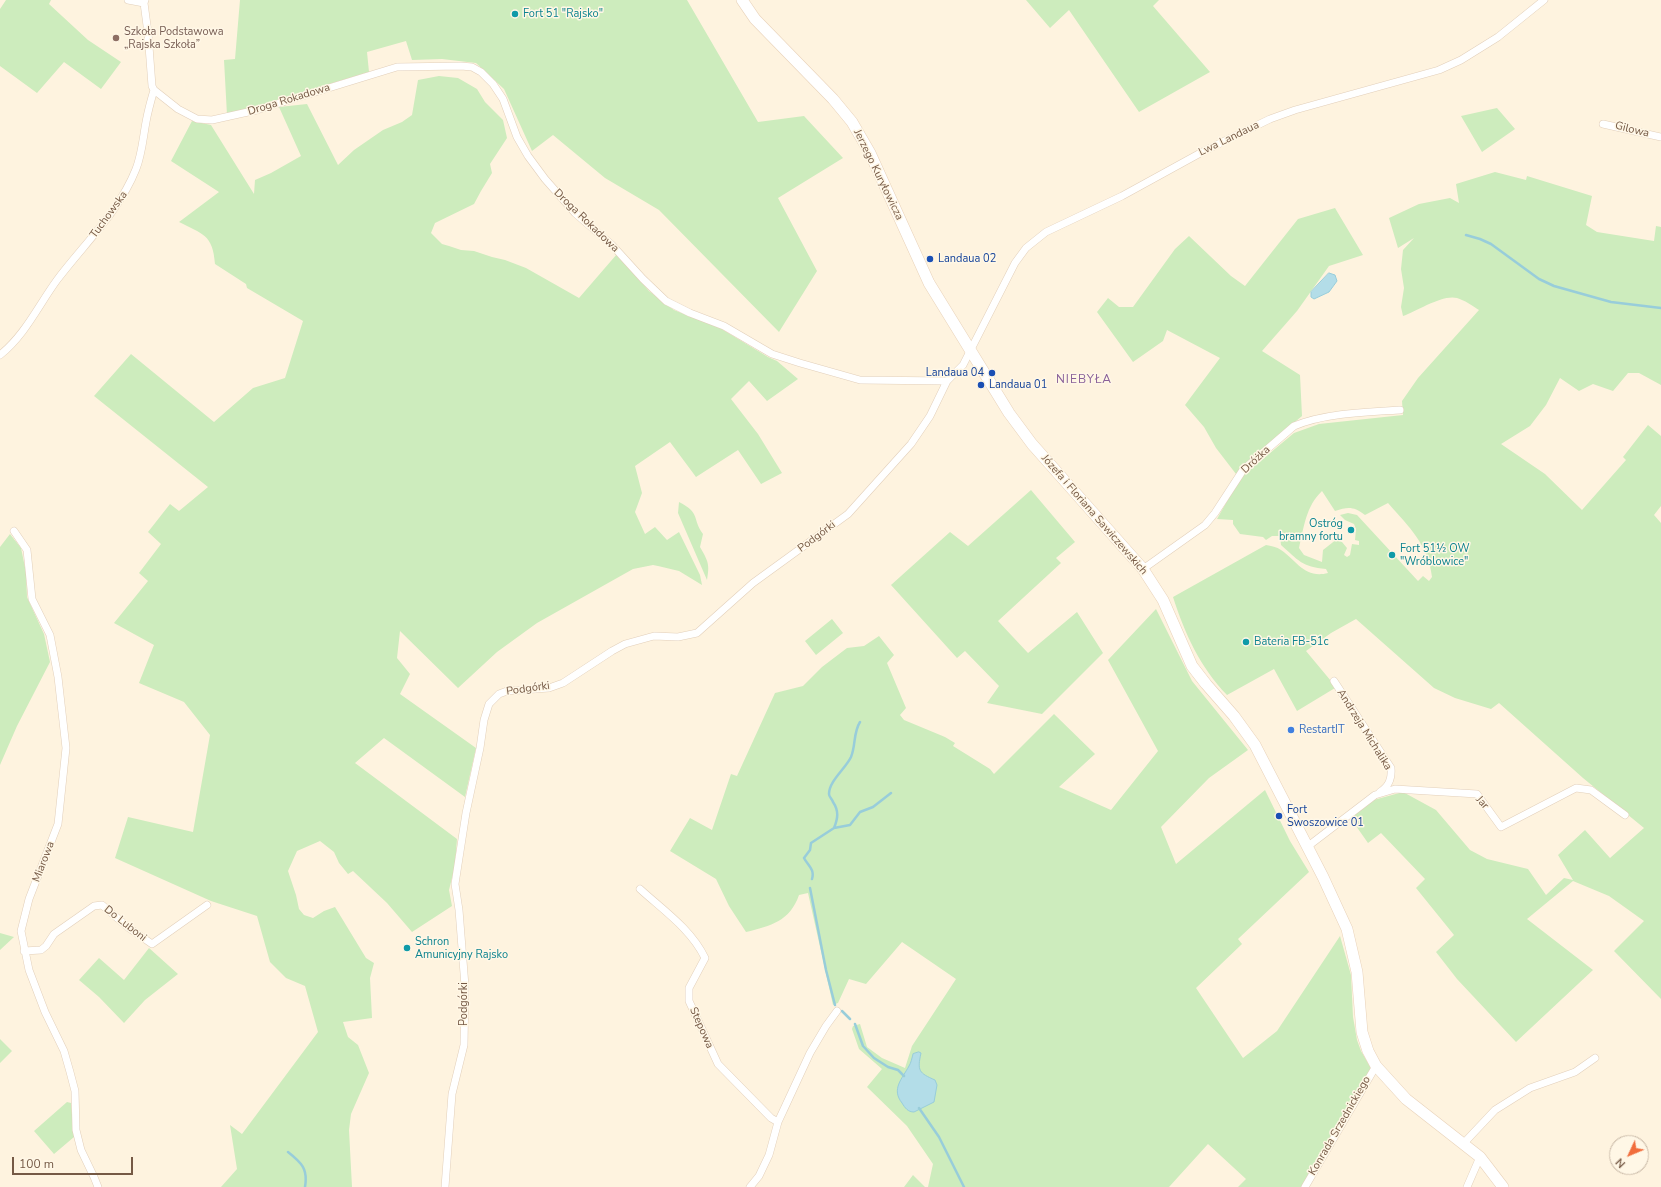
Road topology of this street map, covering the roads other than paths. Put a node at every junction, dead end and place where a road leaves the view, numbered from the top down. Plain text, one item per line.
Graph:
1 (128, 0) edge
2 (742, 0) edge
3 (1544, 0) edge
4 (145, 2) edge
5 (154, 90) junction
6 (1603, 124) dead end
7 (1661, 137) edge
8 (971, 351) junction
9 (0, 355) edge
10 (947, 381) junction
11 (1400, 410) dead end
12 (14, 531) dead end
13 (1143, 569) junction
14 (1334, 681) dead end
15 (1375, 795) junction
16 (1625, 816) dead end
17 (1307, 847) junction
18 (640, 889) dead end
19 (207, 905) dead end
20 (24, 951) junction
21 (837, 1011) dead end
22 (1595, 1058) dead end
23 (1376, 1066) junction
24 (778, 1122) junction
25 (1463, 1144) junction
26 (1480, 1157) junction
27 (98, 1187) edge
28 (445, 1187) edge
29 (750, 1187) edge
30 (1305, 1187) edge
31 (1467, 1187) edge
32 (1503, 1187) edge

1 - 4 street
2 - 8 street, Jerzego Kuryłowicza
3 - 8 street, Lwa Landaua
4 - 5 street, Tuchowska
5 - 9 street, Tuchowska
5 - 10 street, Droga Rokadowa
6 - 7 street, Gilowa
8 - 10 street, Podgórki
8 - 13 street, Józefa i Floriana Sawiczewskich
10 - 28 street, Podgórki
11 - 13 street, Dróżka
12 - 20 street, Miarowa
13 - 17 street, Józefa i Floriana Sawiczewskich
14 - 15 street, Andrzeja Michalika
15 - 16 street, Jar
15 - 17 street, Jar
17 - 23 street, Józefa i Floriana Sawiczewskich
18 - 24 street, Stepowa
19 - 20 street, Do Luboni
20 - 27 street, Miarowa
21 - 24 street
22 - 25 street
23 - 25 street, Józefa i Floriana Sawiczewskich
23 - 30 street, Konrada Srzednickiego
24 - 29 street
25 - 26 street, Józefa i Floriana Sawiczewskich
26 - 31 street
26 - 32 street, Józefa i Floriana Sawiczewskich

